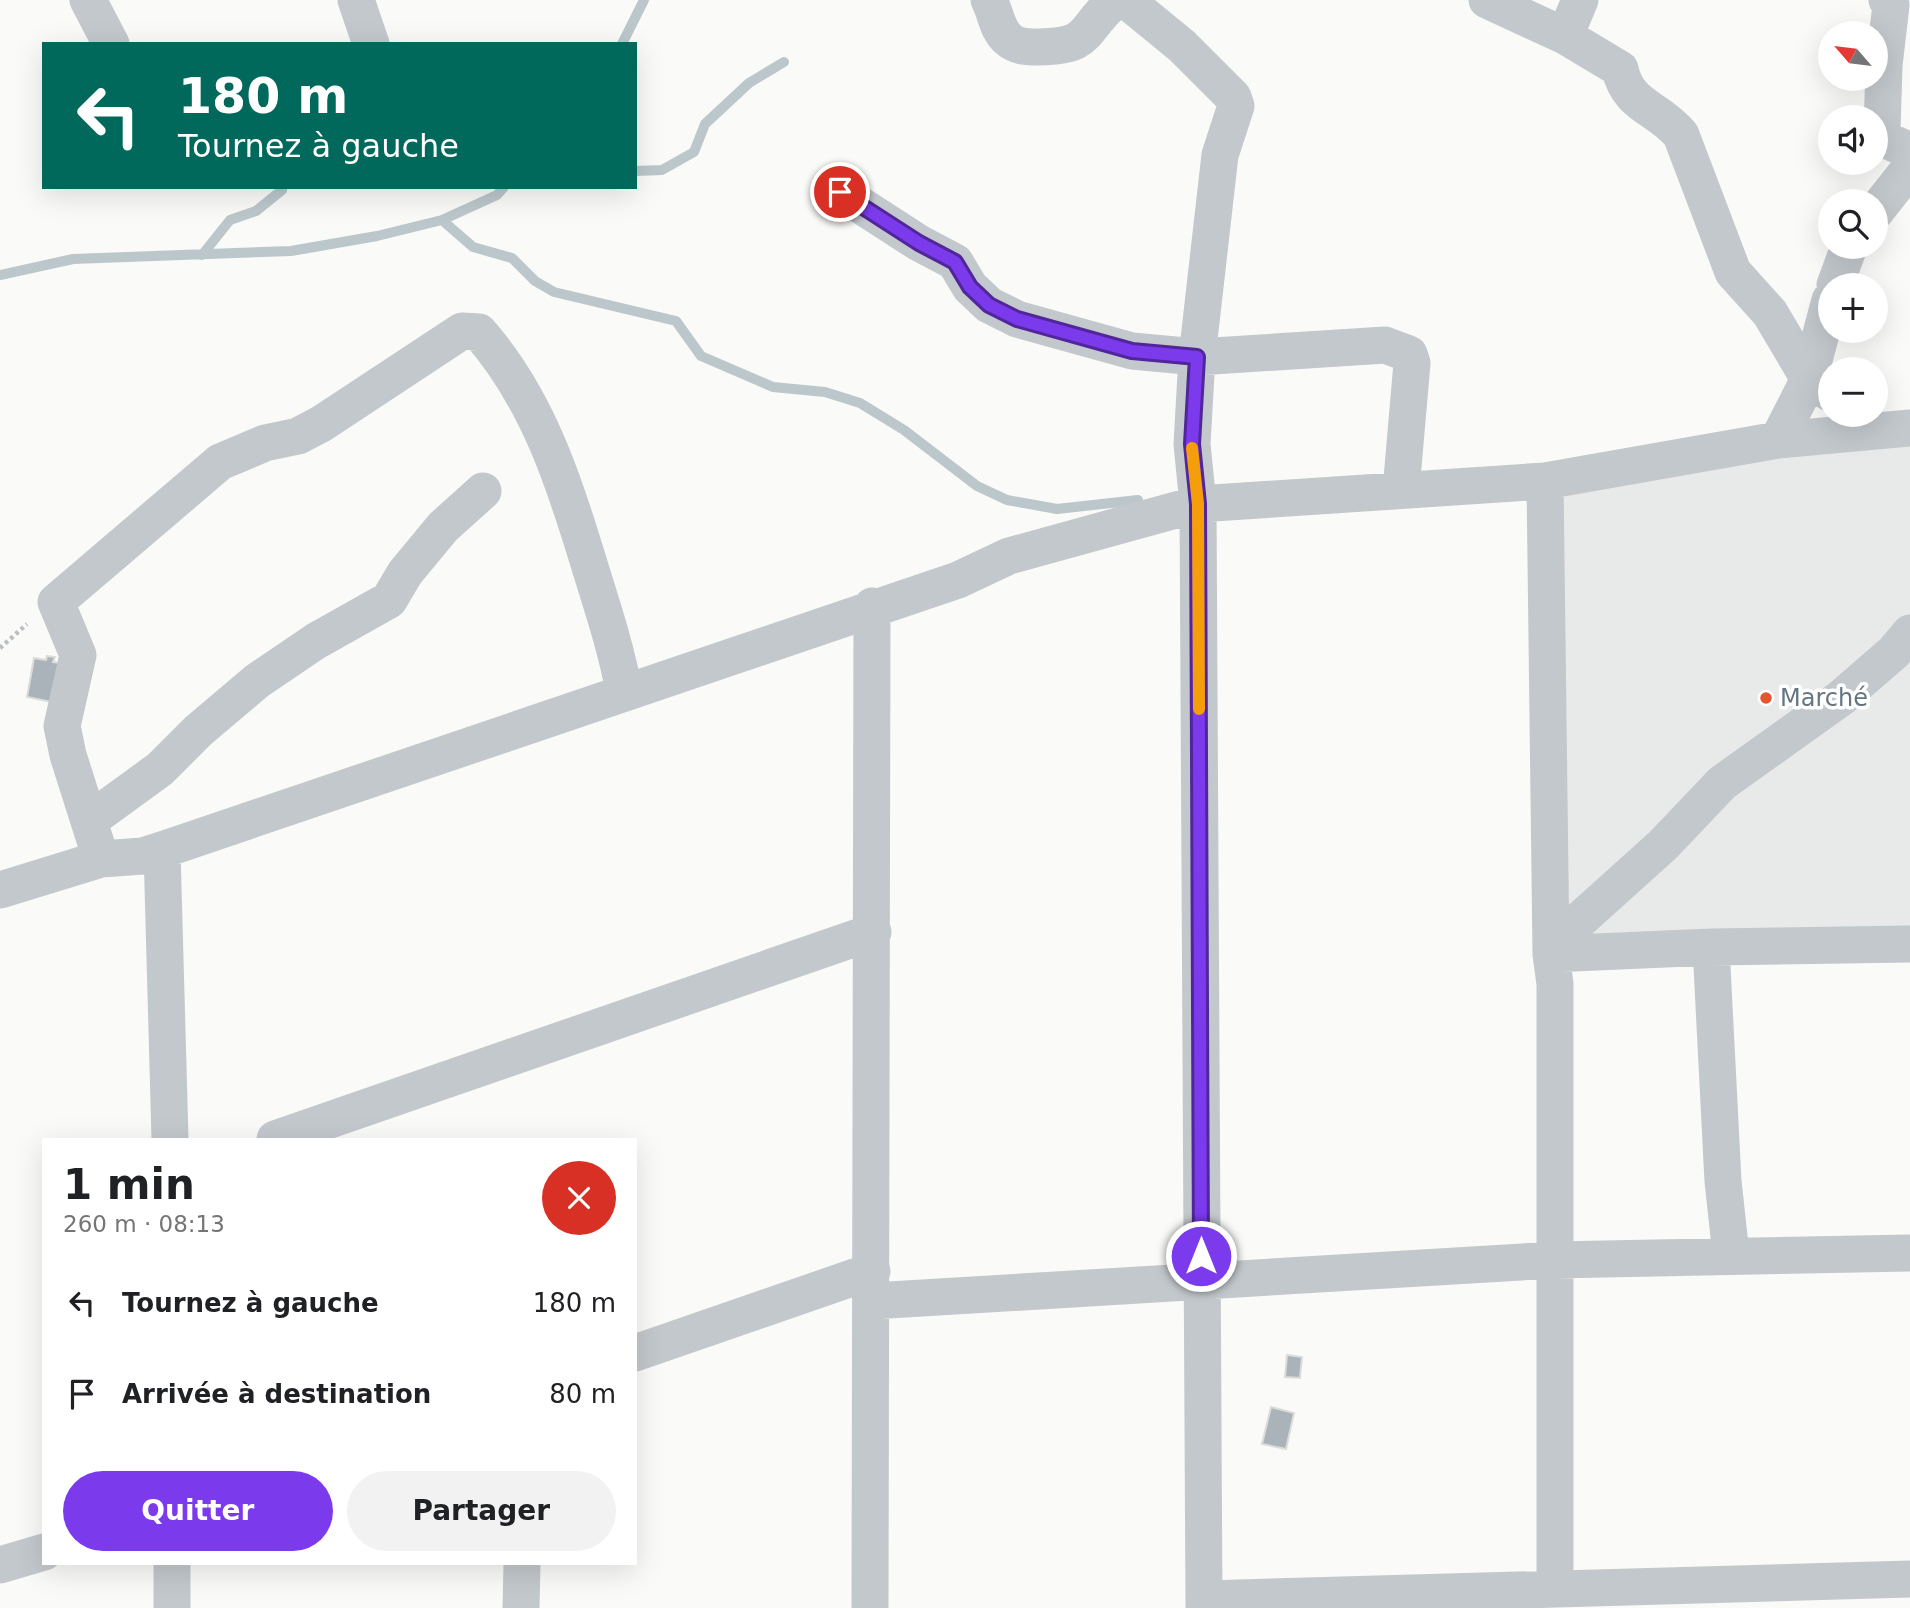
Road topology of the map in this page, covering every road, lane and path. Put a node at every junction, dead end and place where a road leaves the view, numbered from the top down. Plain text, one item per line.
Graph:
1 (88, 0) edge
2 (356, 0) edge
3 (989, 0) edge
4 (1487, 0) edge
5 (1580, 0) edge
6 (1888, 0) edge
7 (1565, 36) junction
8 (110, 42) edge
9 (370, 42) edge
10 (1910, 151) edge
11 (1910, 168) edge
12 (840, 192) dead end
13 (1888, 196) edge
14 (1197, 357) junction
15 (1818, 383) edge
16 (1818, 389) edge
17 (1867, 427) edge
18 (1778, 440) junction
19 (1545, 481) junction
20 (1401, 490) junction
21 (483, 491) dead end
22 (1198, 504) junction
23 (872, 606) junction
24 (1910, 634) edge
25 (624, 691) junction
26 (90, 820) junction
27 (162, 850) junction
28 (101, 859) junction
29 (0, 890) edge
30 (873, 932) junction
31 (1910, 944) edge
32 (1711, 947) junction
33 (1552, 950) junction
34 (170, 1138) edge
35 (278, 1138) edge
36 (1910, 1253) edge
37 (1731, 1255) junction
38 (1554, 1260) junction
39 (1201, 1284) junction
40 (872, 1286) junction
41 (637, 1352) edge
42 (42, 1553) edge
43 (0, 1565) edge
44 (172, 1565) edge
45 (522, 1565) edge
46 (1910, 1579) edge
47 (1555, 1599) edge
48 (1204, 1603) edge
49 (172, 1608) edge
50 (521, 1608) edge
51 (870, 1608) edge

1 - 8 street
2 - 9 street
3 - 14 street
4 - 7 street
5 - 7 street
6 - 10 street
7 - 15 street
11 - 13 street
12 - 14 street
14 - 20 street
14 - 22 street
16 - 18 street
17 - 18 street
18 - 19 street
19 - 20 street
19 - 33 street
20 - 22 street
21 - 26 street
22 - 23 street
22 - 39 street
23 - 25 street
23 - 30 street
24 - 33 street
25 - 26 street
25 - 27 street
26 - 28 street
27 - 28 street
27 - 34 street
28 - 29 street
30 - 35 street
30 - 40 street
31 - 32 street
32 - 33 street
32 - 37 street
33 - 38 street
36 - 37 street
37 - 38 street
38 - 39 street
38 - 47 street
39 - 40 street
39 - 48 street
40 - 41 street
40 - 51 street
42 - 43 street
44 - 49 street
45 - 50 street
46 - 47 street
47 - 48 street

